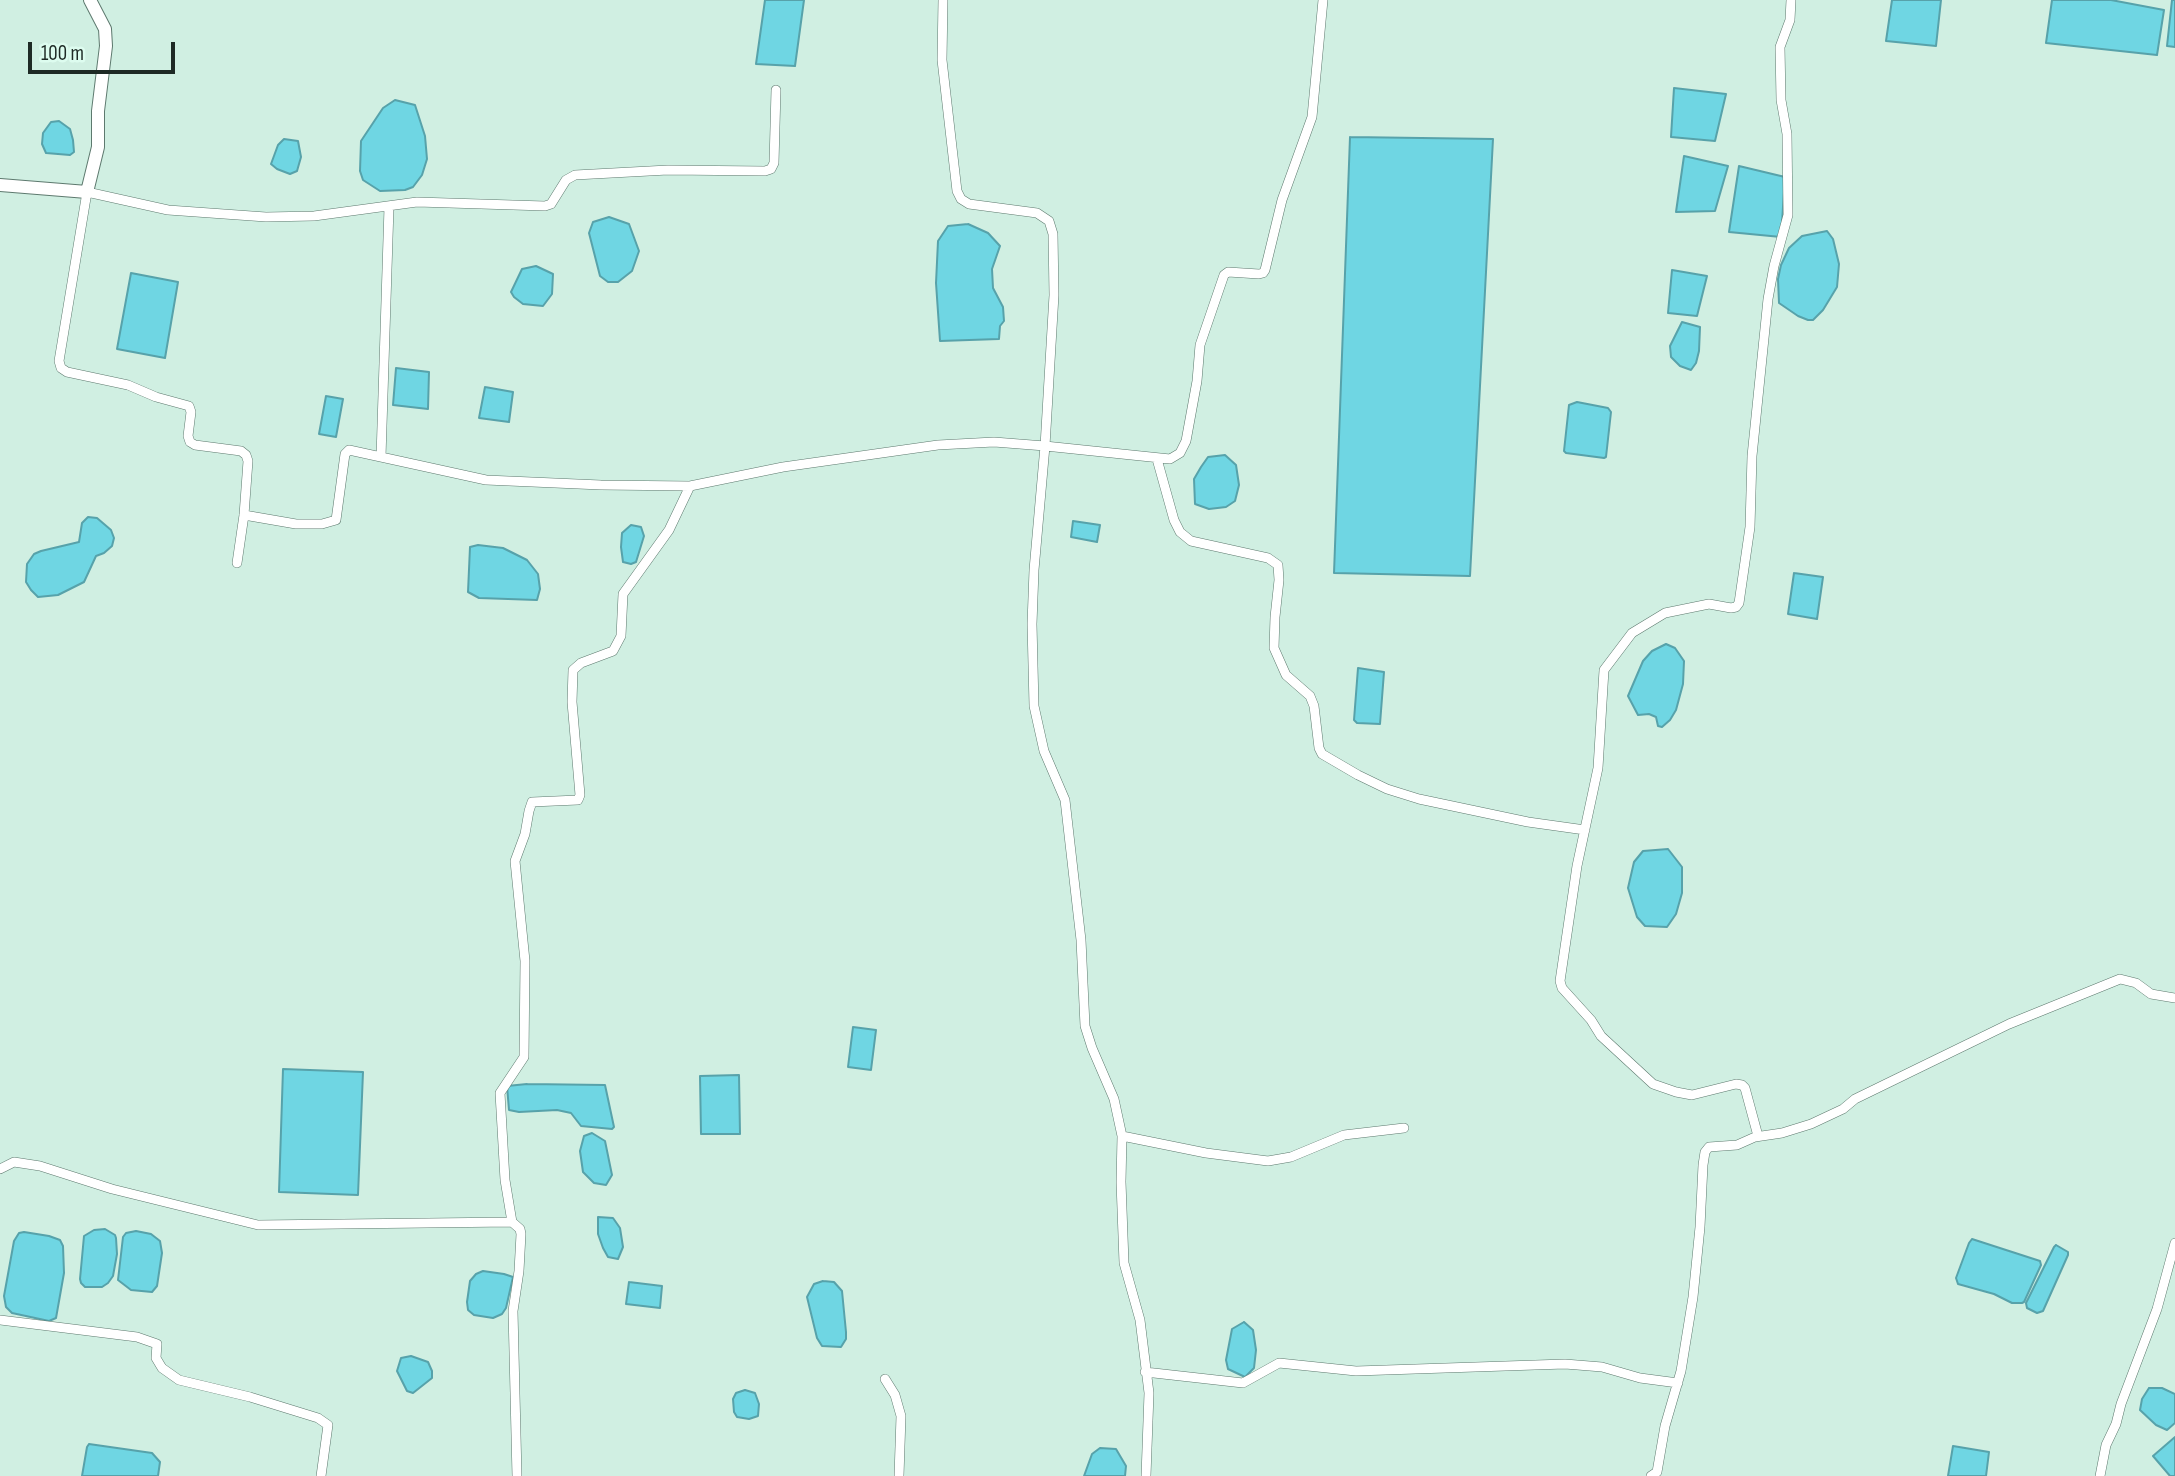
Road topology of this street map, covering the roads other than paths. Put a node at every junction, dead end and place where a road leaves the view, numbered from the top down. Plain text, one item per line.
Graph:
1 (90, 0) edge
2 (943, 0) edge
3 (1323, 0) edge
4 (1791, 0) edge
5 (776, 90) dead end
6 (0, 185) edge
7 (88, 192) junction
8 (389, 207) junction
9 (1045, 446) junction
10 (381, 457) junction
11 (1157, 459) junction
12 (690, 486) junction
13 (244, 515) junction
14 (236, 563) dead end
15 (1585, 830) junction
16 (2175, 998) edge
17 (1404, 1128) dead end
18 (1122, 1136) junction
19 (1758, 1136) junction
20 (0, 1169) edge
21 (512, 1222) junction
22 (2175, 1243) edge
23 (0, 1320) edge
24 (1145, 1372) junction
25 (885, 1379) dead end
26 (1678, 1383) junction
27 (321, 1476) edge
28 (517, 1476) edge
29 (899, 1476) edge
30 (1146, 1476) edge
31 (1651, 1476) edge
32 (2100, 1476) edge

1 - 7 main road
2 - 9 street
3 - 11 street
4 - 15 street
5 - 8 street
6 - 7 main road
7 - 8 street
7 - 13 street
8 - 10 street
9 - 11 street
9 - 12 street
9 - 18 street
10 - 12 street
10 - 13 street
11 - 15 street
12 - 21 street
13 - 14 street
15 - 19 street
16 - 19 street
17 - 18 street
18 - 24 street
19 - 26 street
20 - 21 street
21 - 28 street
22 - 32 street
23 - 27 street
24 - 26 street
24 - 30 street
25 - 29 street
26 - 31 street

